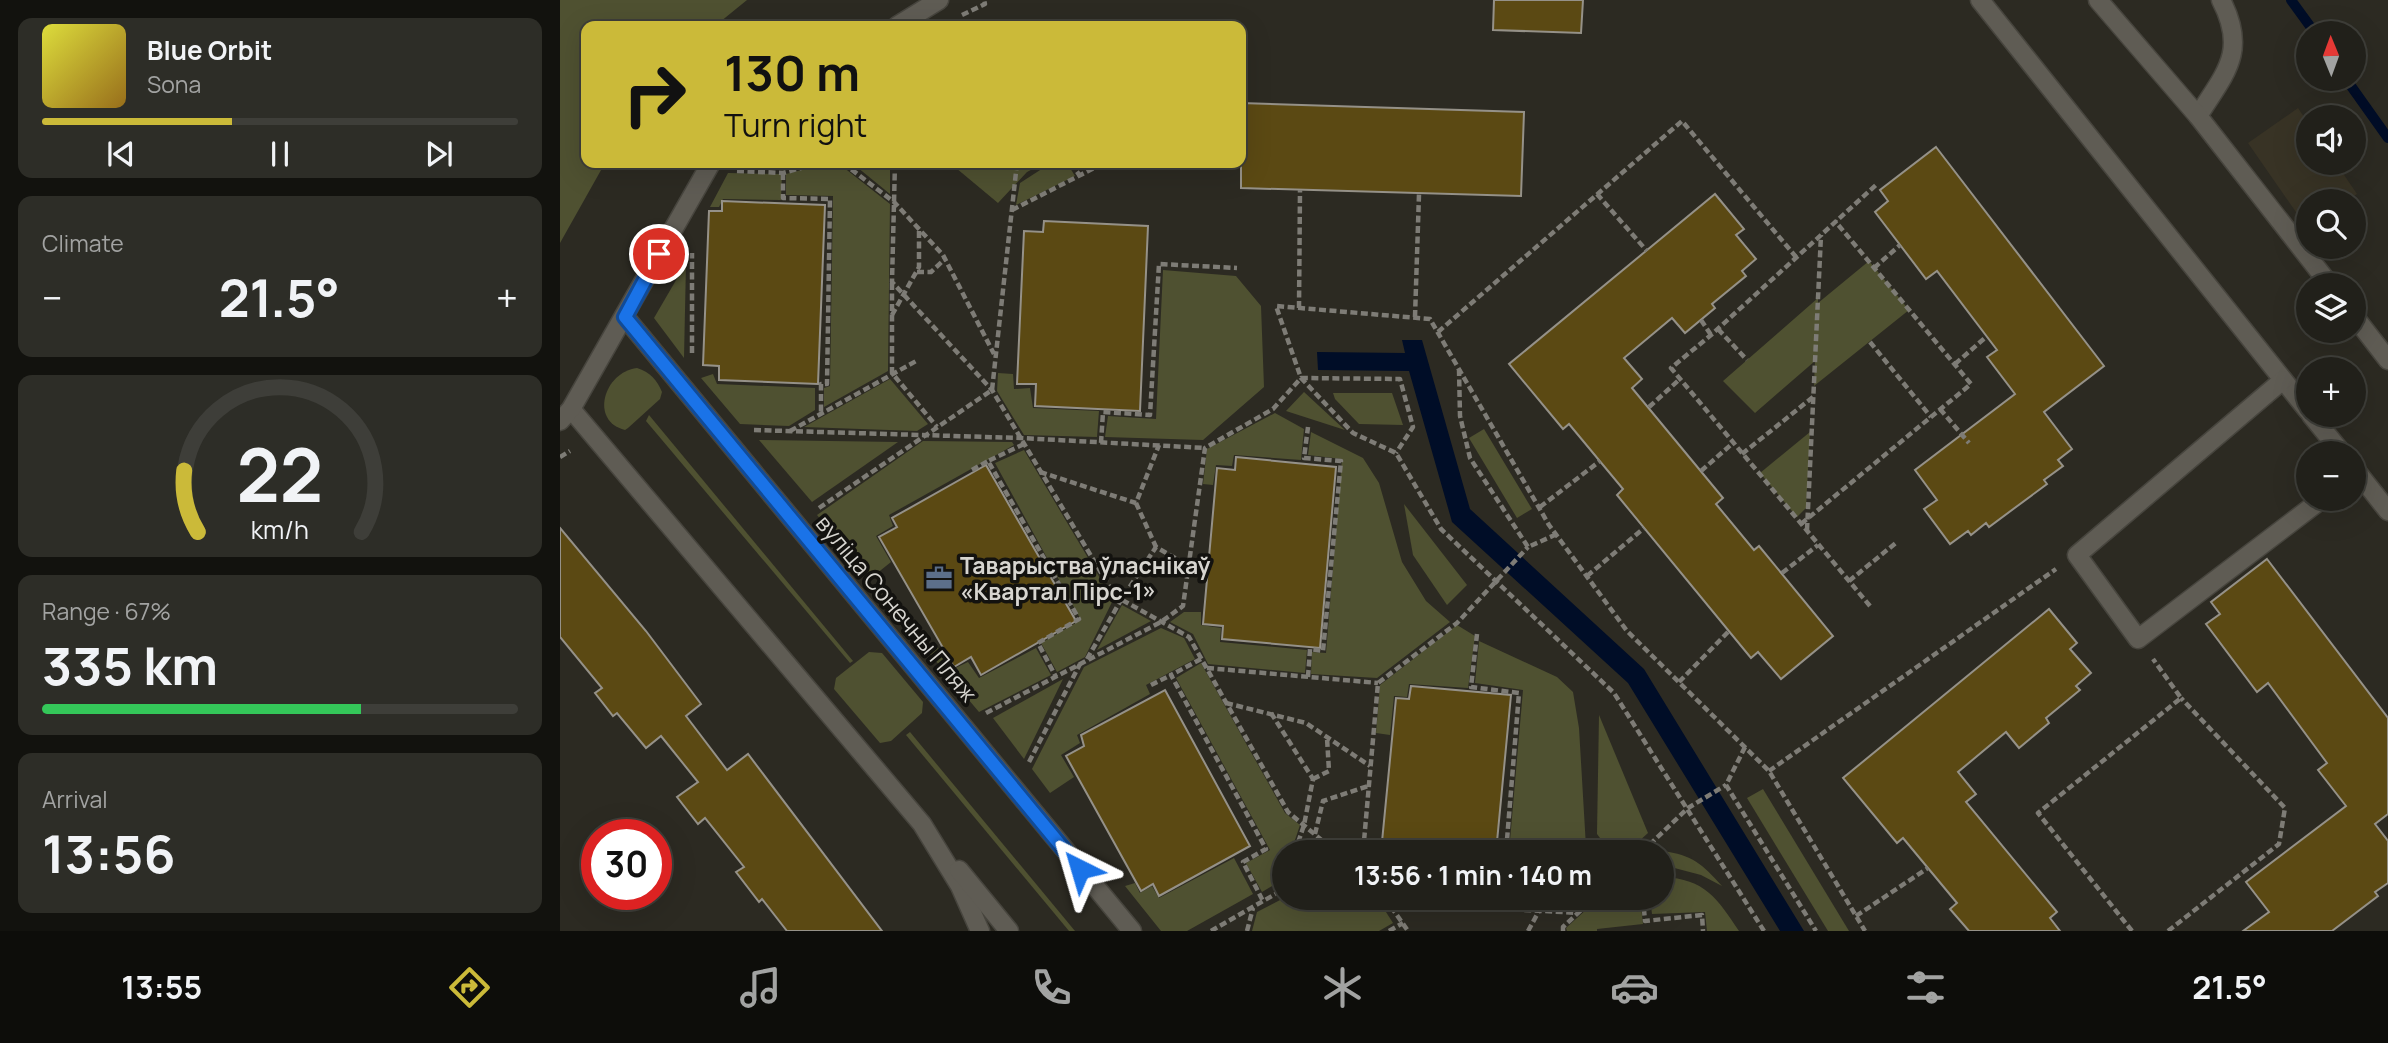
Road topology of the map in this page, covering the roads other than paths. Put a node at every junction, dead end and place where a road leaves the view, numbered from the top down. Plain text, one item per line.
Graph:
1 (939, 0) edge
2 (1980, 0) edge
3 (2098, 0) edge
4 (2221, 0) edge
5 (905, 21) edge
6 (2198, 116) junction
7 (718, 168) edge
8 (2321, 273) edge
9 (625, 317) junction
10 (2366, 332) edge
11 (2388, 360) edge
12 (2283, 380) junction
13 (2296, 396) edge
14 (565, 415) edge
15 (2321, 427) edge
16 (2332, 441) edge
17 (2366, 484) edge
18 (2306, 511) edge
19 (2388, 511) edge
20 (922, 824) junction
21 (980, 931) edge
22 (1009, 931) edge
23 (1132, 931) edge

1 - 5 street
2 - 12 street
3 - 6 street
4 - 6 street
6 - 8 street
7 - 9 street
9 - 14 street
9 - 23 street, вуліца Сонечны Пляж
10 - 11 street
12 - 13 street
12 - 18 street
14 - 20 street
15 - 16 street
17 - 19 street
20 - 21 street
20 - 22 street

